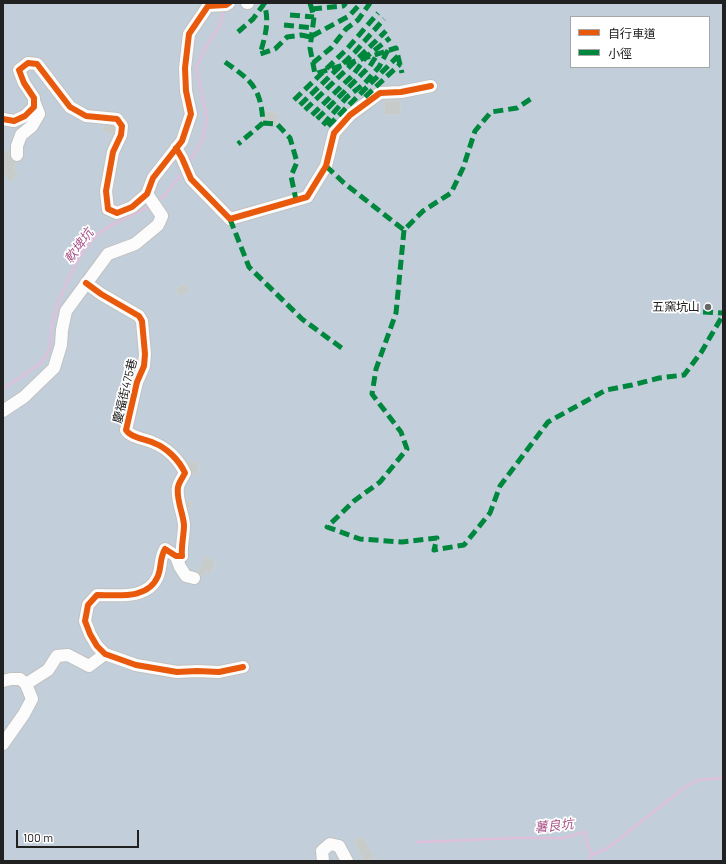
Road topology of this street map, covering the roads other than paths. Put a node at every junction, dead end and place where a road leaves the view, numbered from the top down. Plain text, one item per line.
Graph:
1 (229, 3) edge
2 (431, 86) dead end
3 (34, 101) junction
4 (3, 119) edge
5 (179, 153) junction
6 (17, 155) dead end
7 (147, 194) junction
8 (86, 283) junction
9 (3, 411) edge
10 (176, 556) junction
11 (194, 578) dead end
12 (105, 654) junction
13 (243, 667) dead end
14 (3, 681) edge
15 (26, 684) junction
16 (3, 744) edge
17 (323, 861) edge
18 (347, 861) edge

1 - 5 street
2 - 5 street
3 - 4 street
3 - 6 street
3 - 7 street
5 - 7 street
7 - 8 street
8 - 9 street
8 - 10 street, 慶福街475巷
10 - 11 street
10 - 12 street
12 - 13 street
12 - 15 street
14 - 15 street
15 - 16 street
17 - 18 street

